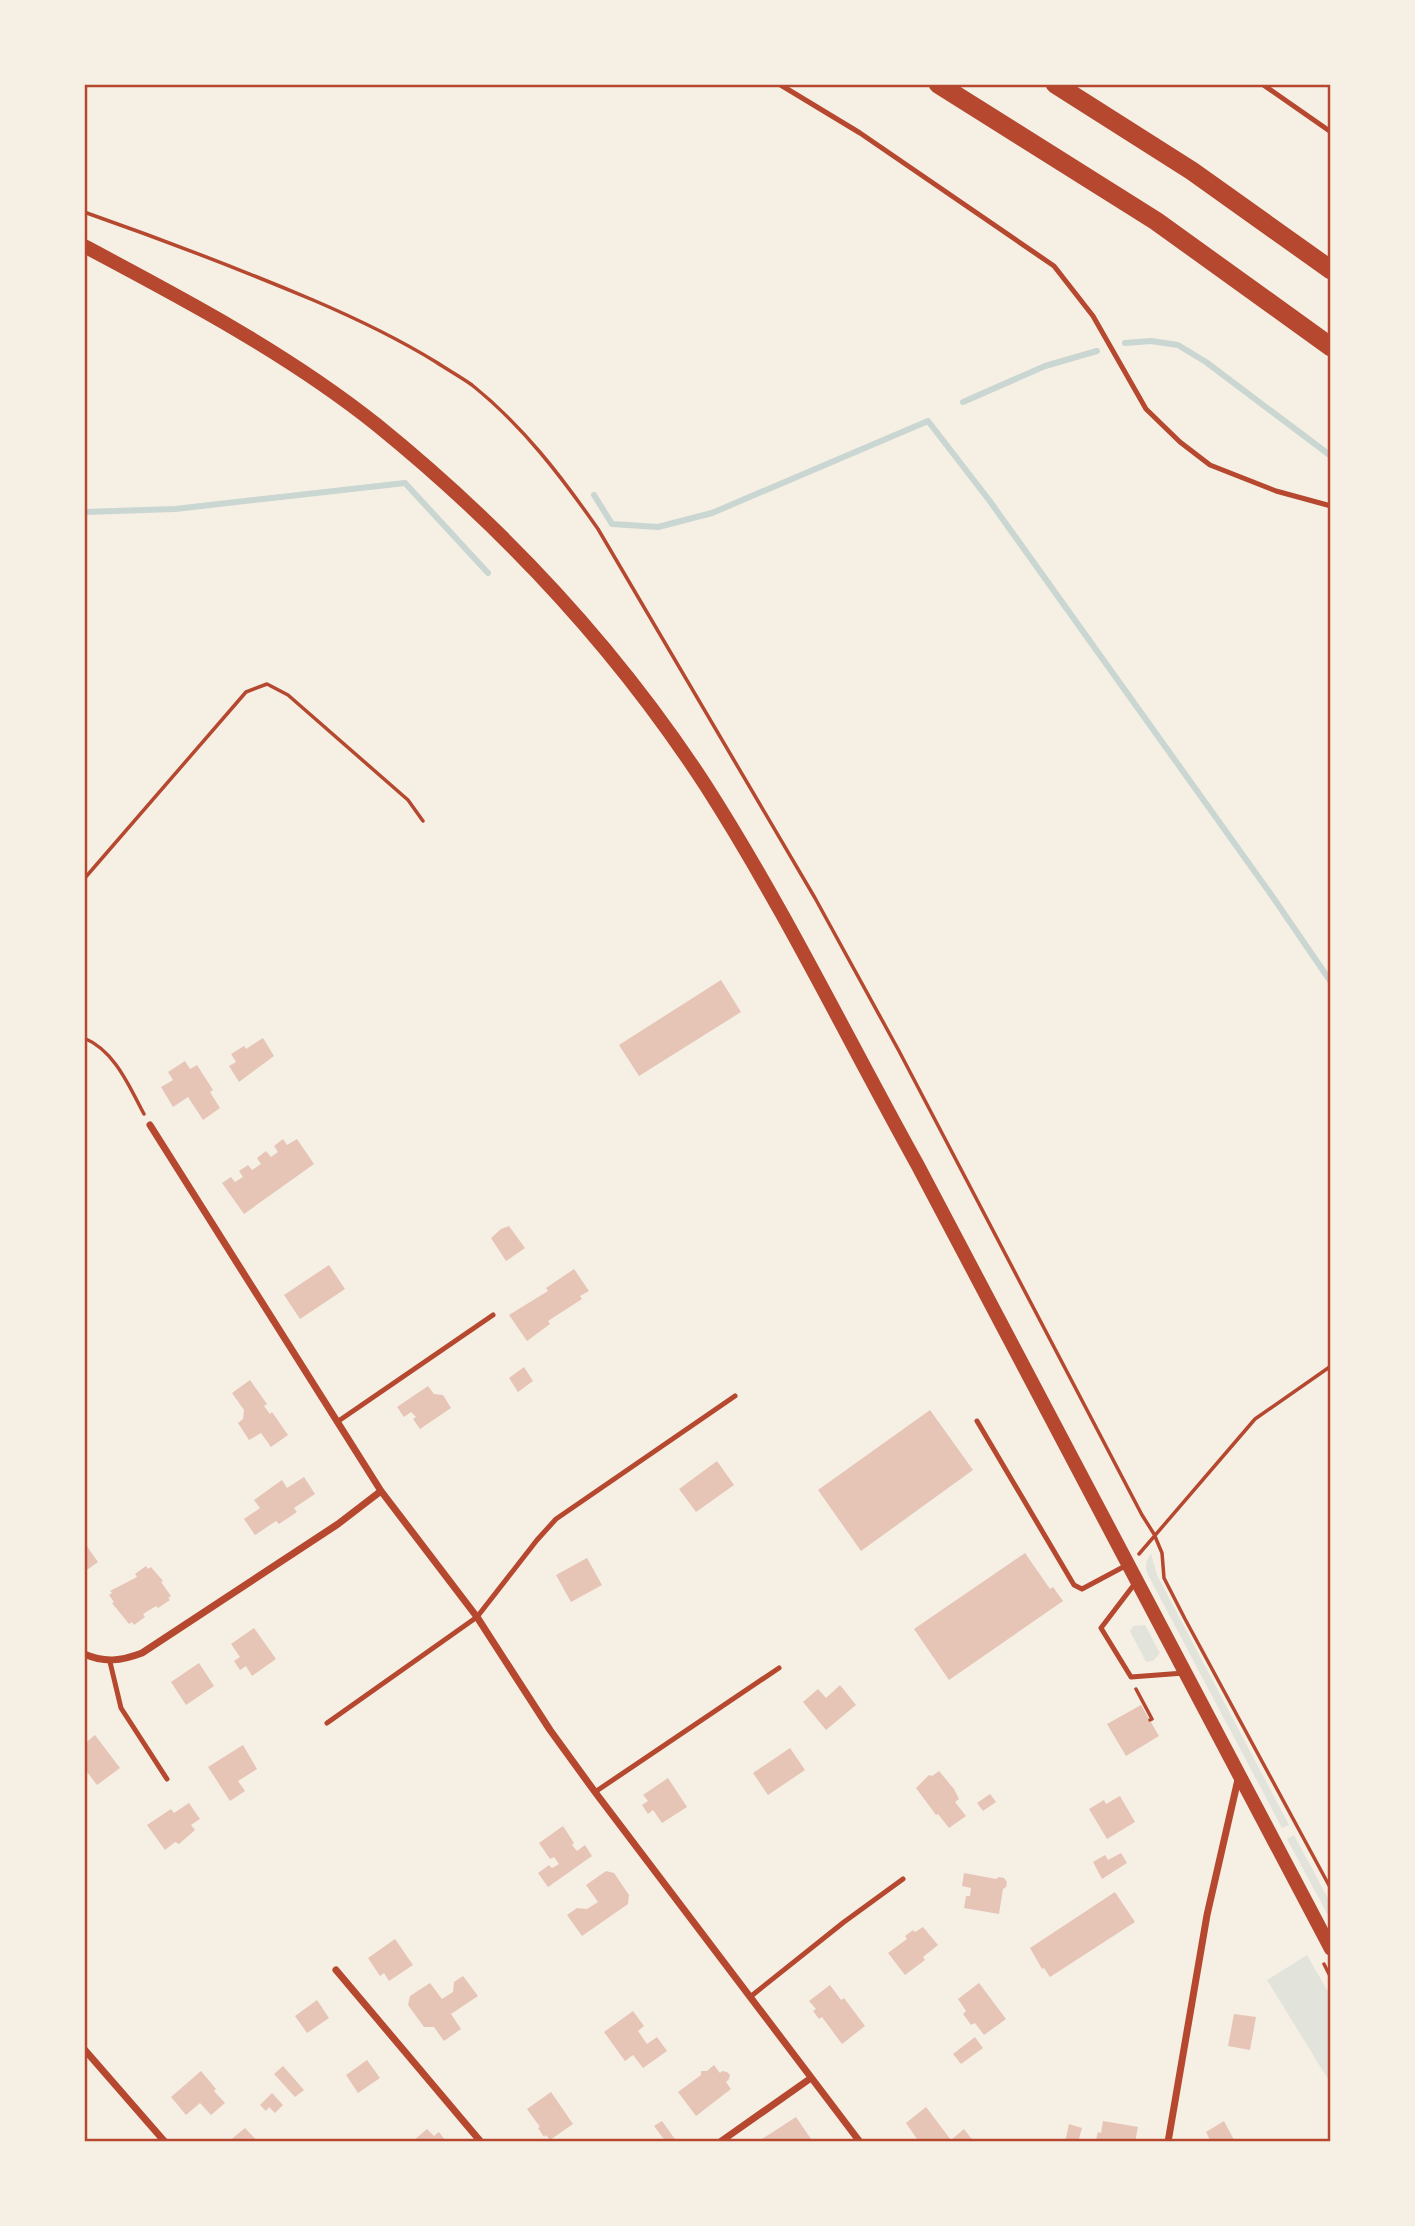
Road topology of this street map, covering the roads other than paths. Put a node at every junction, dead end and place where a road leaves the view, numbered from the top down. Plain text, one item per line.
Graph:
1 (779, 84) edge
2 (938, 84) edge
3 (1055, 84) edge
4 (1262, 84) edge
5 (1331, 132) edge
6 (84, 246) edge
7 (1331, 270) edge
8 (1331, 347) edge
9 (1331, 506) edge
10 (150, 1125) road end
11 (493, 1315) dead end
12 (735, 1396) dead end
13 (977, 1421) dead end
14 (337, 1422) junction
15 (381, 1491) junction
16 (1127, 1565) junction
17 (1136, 1582) junction
18 (477, 1617) junction
19 (84, 1654) edge
20 (110, 1662) junction
21 (779, 1668) dead end
22 (1185, 1673) junction
23 (327, 1723) dead end
24 (1239, 1775) junction
25 (167, 1779) dead end
26 (595, 1793) junction
27 (903, 1879) dead end
28 (1331, 1949) edge
29 (336, 1970) dead end
30 (750, 1997) junction
31 (84, 2049) edge
32 (811, 2078) junction
33 (165, 2142) edge
34 (481, 2142) edge
35 (720, 2142) edge
36 (860, 2142) edge
37 (1168, 2142) edge

1 - 9 lane
2 - 8 highway
3 - 7 highway
4 - 5 lane
6 - 16 main road
10 - 14 street
11 - 14 lane
12 - 18 lane
13 - 16 lane
14 - 15 street
15 - 18 street
15 - 20 street
16 - 17 main road
17 - 22 main road
17 - 22 lane
18 - 23 lane
18 - 26 street
19 - 20 street
20 - 25 lane
21 - 26 lane
22 - 24 main road
24 - 28 main road
24 - 37 street
26 - 30 street
27 - 30 lane
29 - 34 street
30 - 32 street
31 - 33 street
32 - 35 street
32 - 36 street

